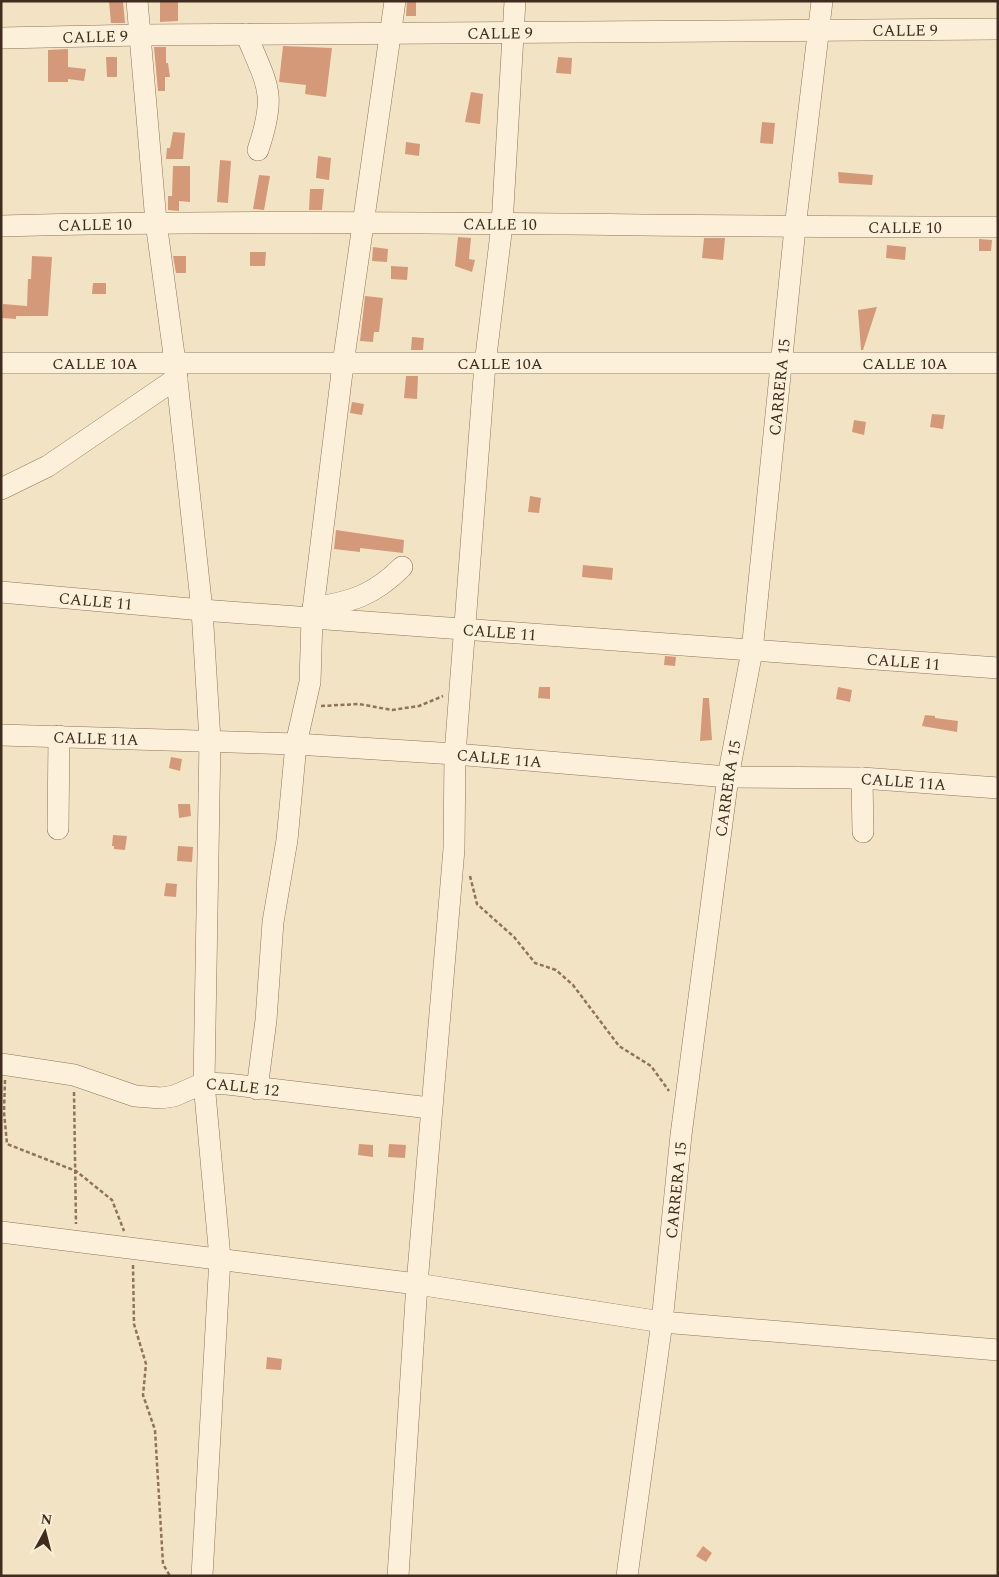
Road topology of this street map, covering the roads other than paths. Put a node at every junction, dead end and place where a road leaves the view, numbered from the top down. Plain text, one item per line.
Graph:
1 (137, 1) edge
2 (395, 1) edge
3 (515, 1) edge
4 (822, 1) edge
5 (818, 29) junction
6 (998, 29) edge
7 (246, 34) junction
8 (390, 34) junction
9 (513, 34) junction
10 (140, 35) junction
11 (1, 38) edge
12 (258, 150) dead end
13 (156, 222) junction
14 (365, 224) junction
15 (502, 225) junction
16 (1, 226) edge
17 (998, 227) edge
18 (795, 228) junction
19 (1, 363) edge
20 (998, 363) edge
21 (344, 364) junction
22 (485, 364) junction
23 (782, 364) junction
24 (176, 370) junction
25 (1, 489) edge
26 (402, 567) dead end
27 (1, 592) edge
28 (202, 610) junction
29 (312, 613) junction
30 (466, 629) junction
31 (752, 651) junction
32 (998, 668) edge
33 (1, 735) edge
34 (59, 736) junction
35 (210, 740) junction
36 (296, 744) junction
37 (455, 754) junction
38 (728, 777) junction
39 (862, 778) junction
40 (998, 788) edge
41 (58, 829) dead end
42 (863, 832) dead end
43 (4, 1064) edge
44 (204, 1083) junction
45 (257, 1089) junction
46 (430, 1108) junction
47 (1, 1232) edge
48 (220, 1258) junction
49 (417, 1284) junction
50 (662, 1322) junction
51 (998, 1350) edge
52 (202, 1576) edge
53 (398, 1576) edge
54 (627, 1576) edge

1 - 10 street
2 - 8 street
3 - 9 street
4 - 5 street, CARRERA 15
5 - 6 street, CALLE 9
5 - 9 street, CALLE 9
5 - 18 street, CARRERA 15
7 - 8 street, CALLE 9
7 - 10 street, CALLE 9
7 - 12 street
8 - 9 street, CALLE 9
8 - 14 street
9 - 15 street
10 - 11 street, CALLE 9
10 - 13 street
13 - 14 street, CALLE 10
13 - 16 street, CALLE 10
13 - 24 street
14 - 15 street, CALLE 10
14 - 21 street
15 - 18 street, CALLE 10
15 - 22 street
17 - 18 street, CALLE 10
18 - 23 street, CARRERA 15
19 - 24 street, CALLE 10A
20 - 23 street, CALLE 10A
21 - 22 street, CALLE 10A
21 - 24 street, CALLE 10A
21 - 29 street
22 - 23 street, CALLE 10A
22 - 30 street
23 - 31 street, CARRERA 15
24 - 25 street
24 - 28 street
26 - 29 street
27 - 28 street, CALLE 11
28 - 29 street, CALLE 11
28 - 35 street
29 - 30 street, CALLE 11
29 - 36 street
30 - 31 street, CALLE 11
30 - 37 street
31 - 32 street, CALLE 11
31 - 38 street, CARRERA 15
33 - 34 street, CALLE 11A
34 - 35 street, CALLE 11A
34 - 41 street
35 - 36 street, CALLE 11A
35 - 44 street
36 - 37 street, CALLE 11A
36 - 45 street
37 - 38 street, CALLE 11A
37 - 46 street
38 - 39 street, CALLE 11A
38 - 50 street, CARRERA 15
39 - 40 street, CALLE 11A
39 - 42 street
43 - 44 street, CALLE 12
44 - 45 street, CALLE 12
44 - 48 street
45 - 46 street, CALLE 12
46 - 49 street
47 - 48 street
48 - 49 street
48 - 52 street
49 - 50 street
49 - 53 street
50 - 51 street
50 - 54 street, CARRERA 15

